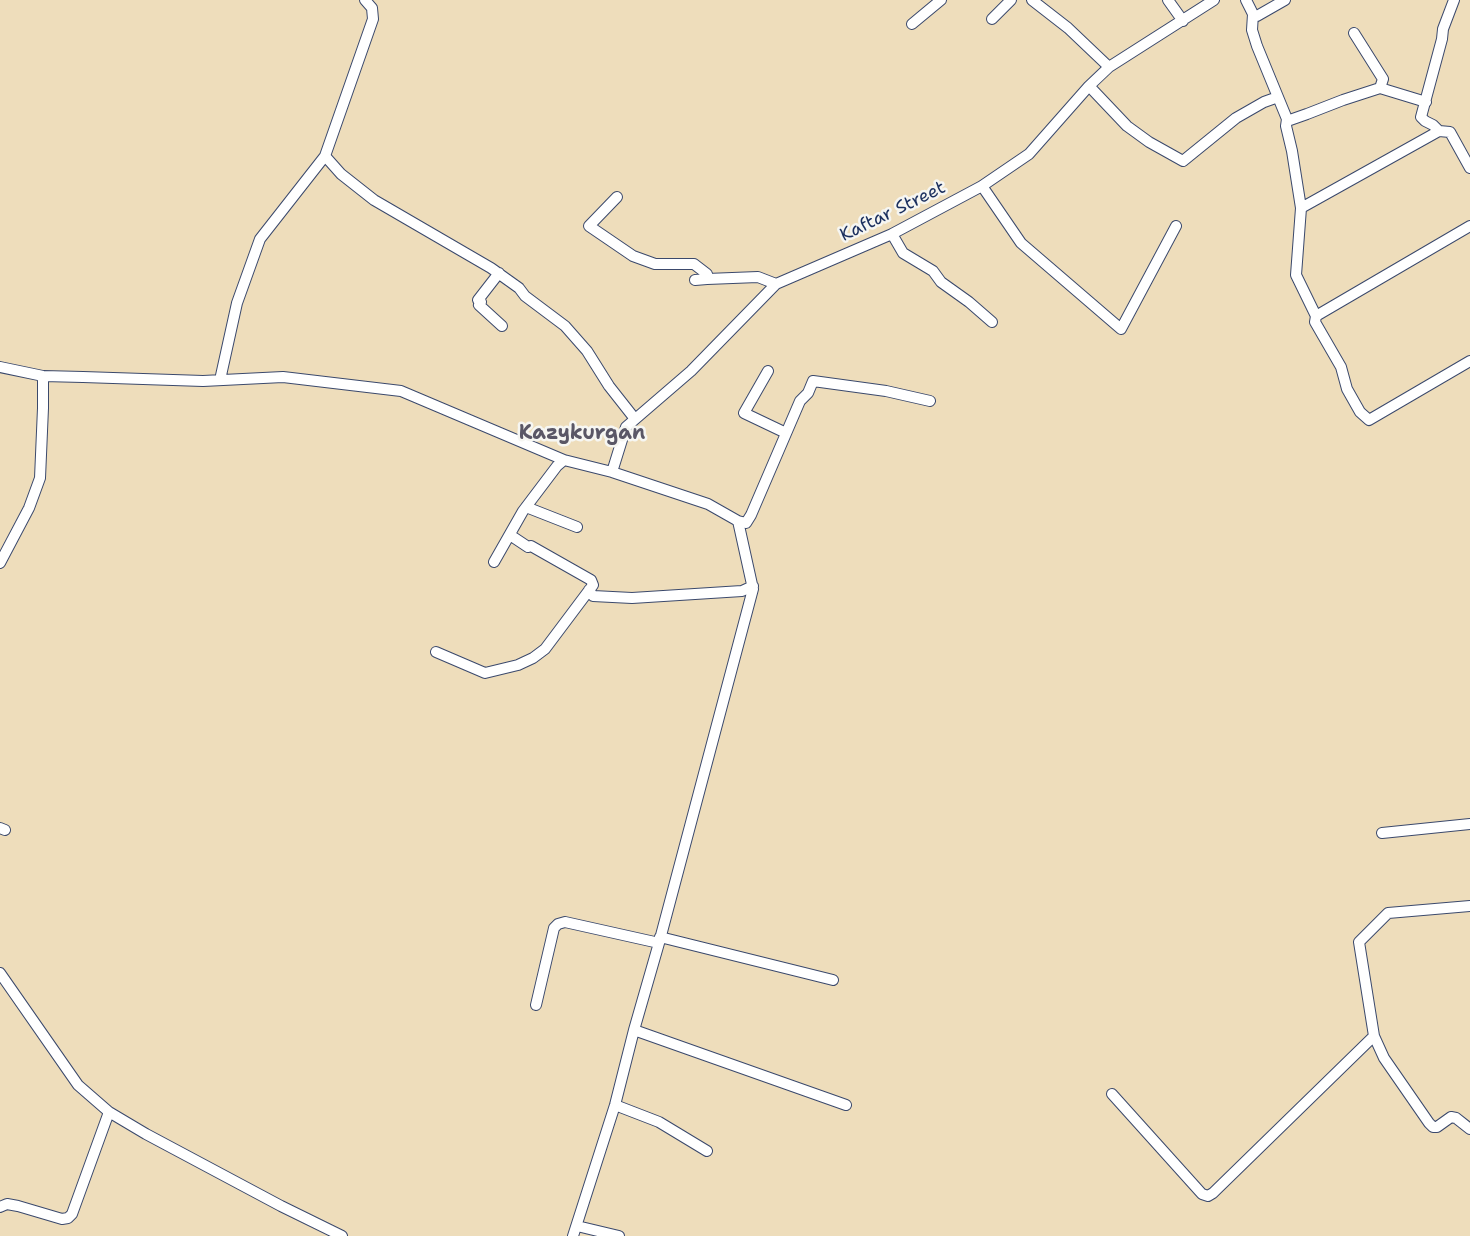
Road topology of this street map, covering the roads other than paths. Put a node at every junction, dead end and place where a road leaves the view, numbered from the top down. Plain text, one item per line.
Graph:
1 (365, 0) edge
2 (940, 0) edge
3 (1010, 0) edge
4 (1032, 0) edge
5 (1168, 0) edge
6 (1214, 0) edge
7 (1246, 0) edge
8 (1285, 0) edge
9 (1454, 0) edge
10 (1253, 14) junction
11 (992, 19) dead end
12 (1183, 21) junction
13 (912, 24) dead end
14 (1354, 34) dead end
15 (1109, 67) junction
16 (1089, 86) junction
17 (1380, 88) junction
18 (1278, 97) junction
19 (1426, 102) junction
20 (1287, 118) junction
21 (1439, 131) junction
22 (325, 156) junction
23 (1470, 168) edge
24 (982, 186) junction
25 (617, 197) dead end
26 (1301, 208) junction
27 (1176, 226) dead end
28 (1470, 226) edge
29 (892, 234) junction
30 (499, 274) junction
31 (707, 279) junction
32 (695, 280) dead end
33 (776, 284) junction
34 (1316, 316) junction
35 (992, 322) dead end
36 (502, 326) dead end
37 (1470, 360) edge
38 (0, 367) edge
39 (768, 371) dead end
40 (43, 376) junction
41 (220, 380) junction
42 (930, 401) dead end
43 (635, 419) junction
44 (786, 433) junction
45 (564, 460) junction
46 (612, 472) junction
47 (526, 507) junction
48 (738, 521) junction
49 (577, 527) dead end
50 (510, 535) junction
51 (494, 562) dead end
52 (0, 564) edge
53 (753, 586) junction
54 (589, 590) junction
55 (436, 652) dead end
56 (1470, 824) edge
57 (1382, 833) dead end
58 (1470, 906) edge
59 (659, 940) junction
60 (0, 973) edge
61 (833, 980) dead end
62 (536, 1006) dead end
63 (634, 1030) junction
64 (1374, 1036) junction
65 (1112, 1094) dead end
66 (615, 1105) junction
67 (846, 1105) dead end
68 (109, 1112) junction
69 (1470, 1129) edge
70 (707, 1151) dead end
71 (0, 1207) edge
72 (575, 1231) edge
73 (342, 1236) edge
74 (619, 1236) edge

1 - 22 street
2 - 13 street
3 - 11 street
4 - 15 street
5 - 12 street
6 - 12 street, Kaftar Street
7 - 10 street
8 - 10 street
9 - 19 street
10 - 18 street
12 - 15 street, Kaftar Street
14 - 17 street
15 - 16 street, Kaftar Street
16 - 18 street
16 - 24 street, Kaftar Street
17 - 19 street
17 - 20 street
18 - 20 street
19 - 21 street
20 - 26 street
21 - 23 street
21 - 26 street
22 - 30 street
22 - 41 street
24 - 27 street
24 - 29 street, Kaftar Street
25 - 31 street
26 - 34 street
28 - 34 street
29 - 33 street, Kaftar Street
29 - 35 street
30 - 36 street
30 - 43 street
31 - 32 street
31 - 33 street
33 - 43 street, Kaftar Street
34 - 37 street
38 - 40 street
39 - 44 street
40 - 41 street
40 - 52 street
41 - 45 street
42 - 44 street
43 - 46 street, Kaftar Street
44 - 48 street
45 - 46 street
45 - 47 street
46 - 48 street
47 - 49 street
47 - 50 street
48 - 53 street
50 - 51 street
50 - 54 street
53 - 54 street
53 - 59 street
54 - 55 street
56 - 57 street
58 - 64 street
59 - 61 street
59 - 62 street
59 - 63 street
60 - 68 street
63 - 66 street
63 - 67 street
64 - 65 street
64 - 69 street
66 - 70 street
66 - 72 street
68 - 71 street
68 - 73 street
72 - 74 street

